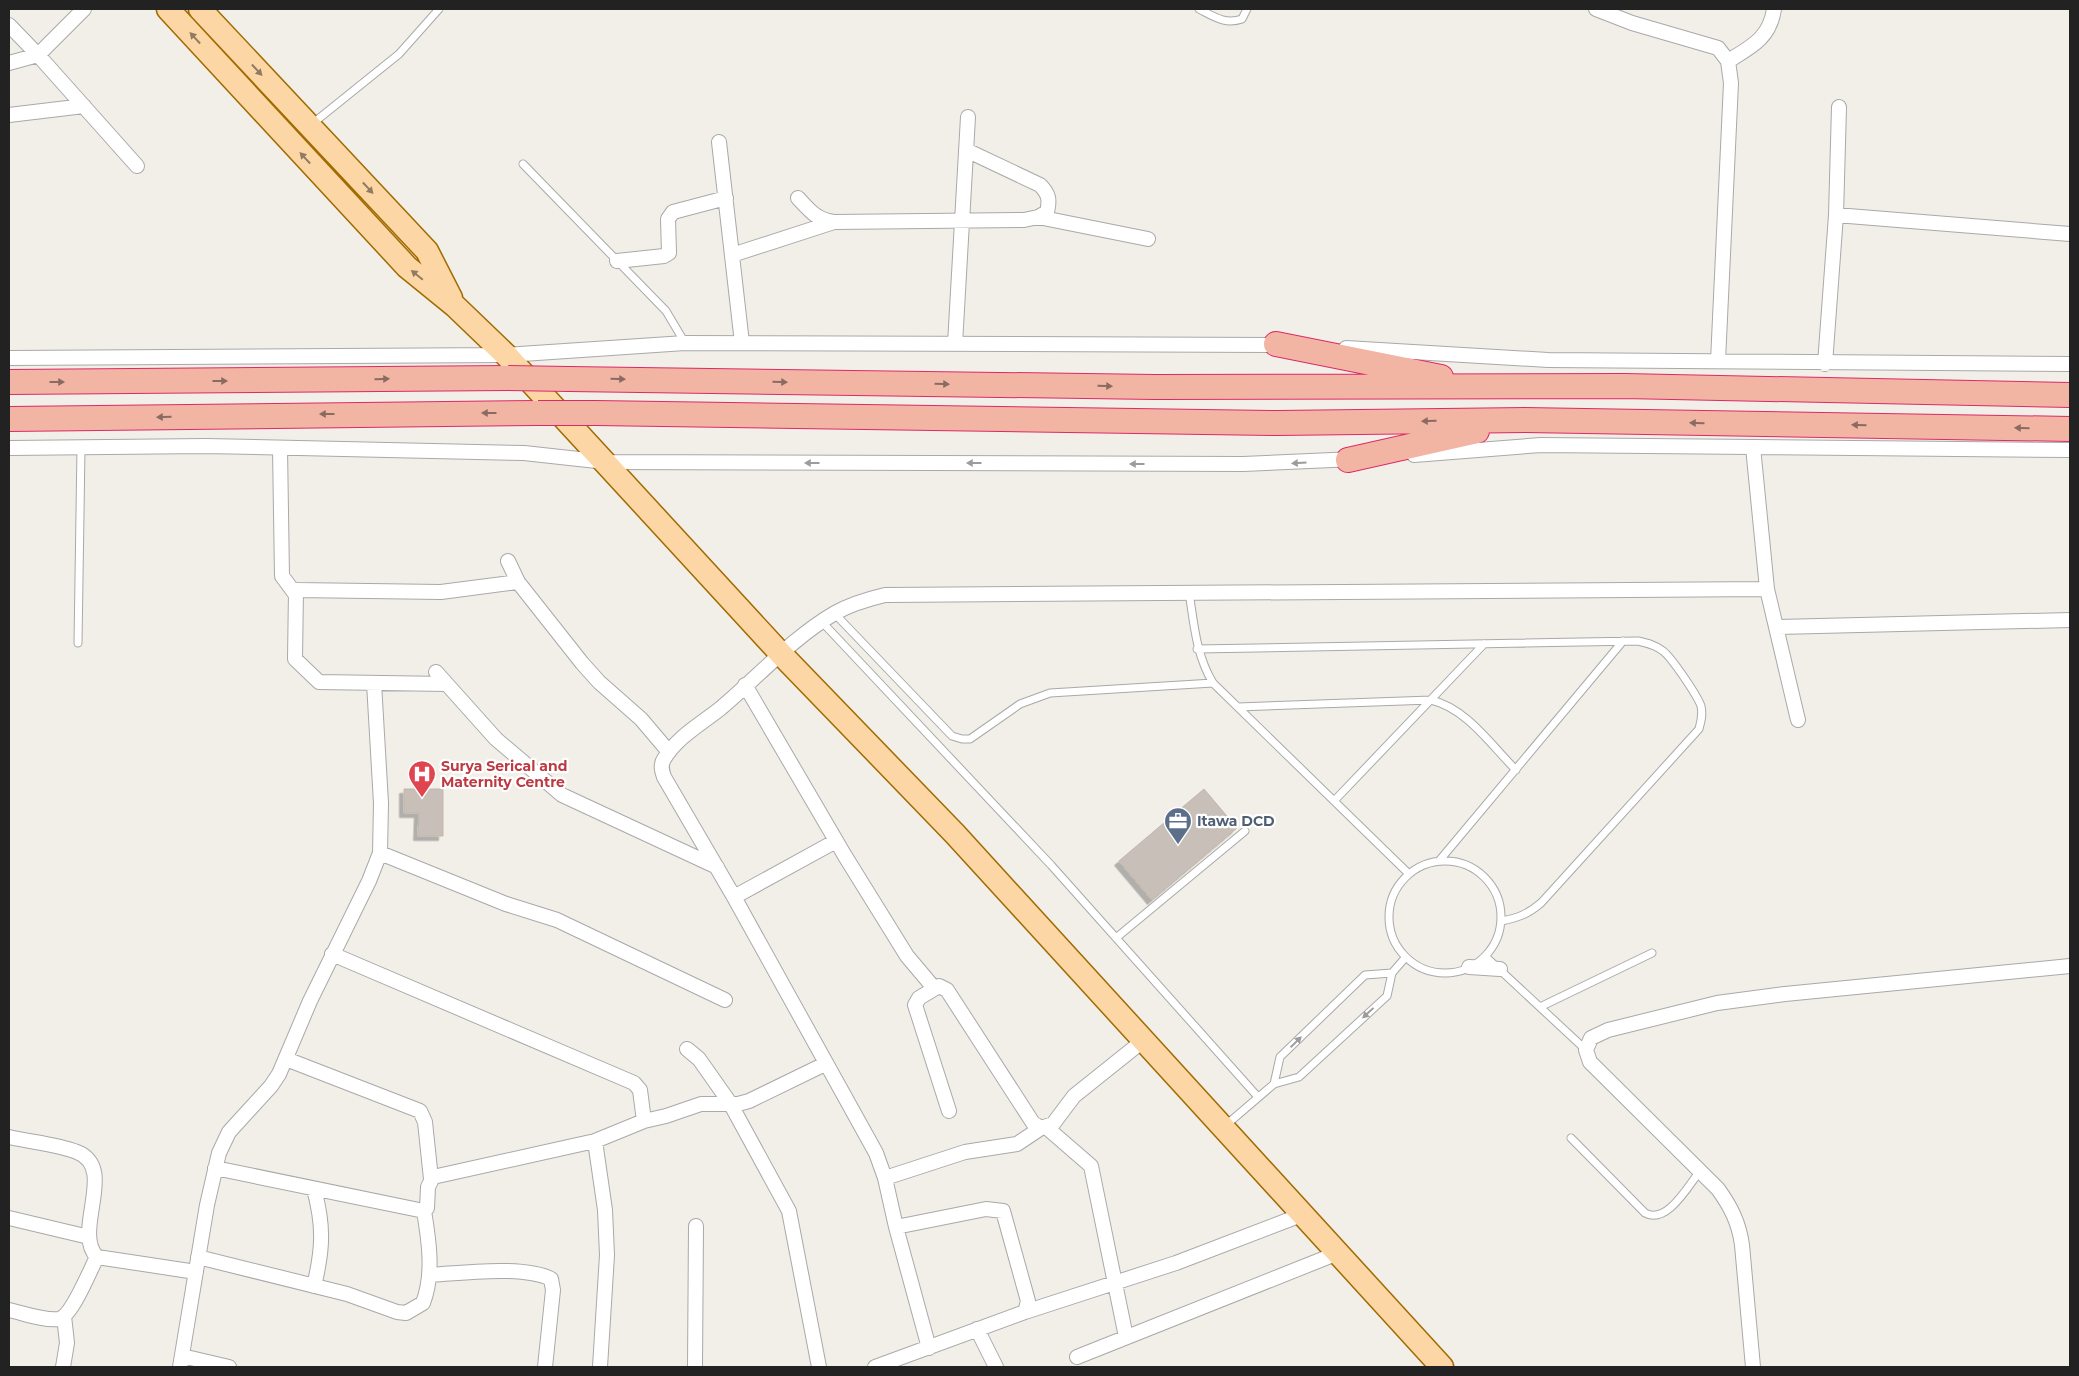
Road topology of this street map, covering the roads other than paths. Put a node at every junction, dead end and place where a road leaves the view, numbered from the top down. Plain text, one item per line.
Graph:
1 (84, 9) edge
2 (168, 9) edge
3 (200, 9) edge
4 (439, 9) edge
5 (1199, 9) edge
6 (1247, 9) edge
7 (1596, 9) edge
8 (1774, 9) edge
9 (9, 25) edge
10 (38, 55) junction
11 (1728, 61) junction
12 (9, 63) edge
13 (84, 106) junction
14 (1839, 107) dead end
15 (9, 115) edge
16 (968, 117) dead end
17 (309, 126) junction
18 (719, 142) dead end
19 (966, 150) junction
20 (523, 164) dead end
21 (137, 166) dead end
22 (726, 198) junction
23 (798, 198) dead end
24 (1836, 216) junction
25 (1038, 217) junction
26 (834, 222) junction
27 (963, 222) junction
28 (2070, 234) edge
29 (1148, 239) dead end
30 (732, 255) junction
31 (617, 260) junction
32 (455, 306) junction
33 (685, 344) junction
34 (742, 344) junction
35 (955, 344) junction
36 (1276, 344) junction
37 (9, 358) edge
38 (1718, 361) junction
39 (1825, 364) junction
40 (2070, 364) edge
41 (507, 367) junction
42 (9, 382) edge
43 (1493, 387) junction
44 (2070, 395) edge
45 (9, 419) edge
46 (1525, 420) junction
47 (2070, 429) edge
48 (1753, 447) junction
49 (9, 448) edge
50 (81, 448) junction
51 (280, 448) junction
52 (2070, 450) edge
53 (1348, 460) junction
54 (606, 462) junction
55 (508, 561) dead end
56 (518, 582) junction
57 (1767, 589) junction
58 (1189, 592) junction
59 (296, 594) junction
60 (835, 614) junction
61 (2070, 620) edge
62 (822, 622) junction
63 (1776, 627) junction
64 (1623, 641) junction
65 (78, 643) dead end
66 (1484, 644) junction
67 (1197, 649) junction
68 (781, 654) junction
69 (436, 672) dead end
70 (374, 683) junction
71 (1212, 683) junction
72 (446, 684) junction
73 (746, 685) junction
74 (1431, 700) junction
75 (1238, 707) junction
76 (1798, 720) dead end
77 (669, 752) junction
78 (1516, 770) junction
79 (1334, 802) junction
80 (1245, 831) dead end
81 (836, 841) junction
82 (380, 853) junction
83 (1439, 862) junction
84 (717, 867) junction
85 (1409, 874) junction
86 (734, 897) junction
87 (1501, 921) junction
88 (1116, 938) junction
89 (1652, 953) dead end
90 (332, 954) junction
91 (1485, 956) junction
92 (1405, 958) junction
93 (2070, 966) edge
94 (1470, 967) junction
95 (1500, 970) junction
96 (1392, 973) junction
97 (934, 988) junction
98 (725, 1000) dead end
99 (1540, 1007) junction
100 (1144, 1040) junction
101 (687, 1049) dead end
102 (1586, 1050) junction
103 (286, 1058) junction
104 (825, 1064) junction
105 (1274, 1084) junction
106 (1258, 1097) junction
107 (730, 1103) junction
108 (950, 1111) dead end
109 (644, 1121) junction
110 (1224, 1126) junction
111 (1044, 1128) junction
112 (9, 1137) edge
113 (1571, 1138) dead end
114 (595, 1141) junction
115 (214, 1168) junction
116 (1700, 1171) junction
117 (885, 1178) junction
118 (431, 1179) junction
119 (314, 1189) junction
120 (424, 1211) junction
121 (1304, 1214) junction
122 (9, 1218) edge
123 (696, 1226) dead end
124 (896, 1227) junction
125 (88, 1237) junction
126 (1338, 1253) junction
127 (97, 1257) junction
128 (198, 1257) junction
129 (196, 1272) junction
130 (430, 1275) junction
131 (1116, 1283) junction
132 (314, 1286) junction
133 (9, 1310) edge
134 (1025, 1312) junction
135 (64, 1316) junction
136 (977, 1330) junction
137 (1126, 1337) junction
138 (929, 1348) junction
139 (1077, 1356) dead end
140 (181, 1362) edge
141 (892, 1364) edge
142 (63, 1367) edge
143 (229, 1367) edge
144 (545, 1367) edge
145 (600, 1367) edge
146 (696, 1367) edge
147 (819, 1367) edge
148 (875, 1367) edge
149 (996, 1367) edge
150 (1442, 1367) edge
151 (1754, 1367) edge

1 - 10 street
32 -> 2 main road
3 -> 17 main road
4 - 17 lane
5 - 6 lane
7 - 11 street
8 - 11 street
9 - 10 street
10 - 12 street
10 - 13 street
11 - 38 street
13 - 15 street
13 - 21 street
14 - 24 street
16 - 19 street
17 -> 32 main road
18 - 22 street
19 - 25 street
19 - 27 street
20 - 31 lane
22 - 30 street
22 - 31 street
23 - 26 street
24 - 28 street
24 - 39 street
25 - 27 street
25 - 29 street
26 - 27 street
26 - 30 street
27 - 35 street
30 - 34 street
31 - 33 lane
32 - 41 main road
33 - 34 street
33 - 41 street
34 - 35 street
35 - 36 street
36 - 38 street
36 - 43 highway
37 - 41 street
38 - 39 street
39 - 40 street
42 -> 41 highway
41 -> 43 highway, bridge
41 - 54 main road
43 - 44 highway
46 -> 45 highway, bridge
47 -> 46 highway
46 - 53 highway
48 - 52 street
48 - 53 street
48 - 57 street
49 - 50 street
50 - 51 street
50 - 65 lane
51 - 54 street
51 - 59 street
53 -> 54 street
54 - 68 main road
55 - 56 street
56 - 59 street
56 - 77 street
57 - 58 street
57 - 63 street
58 - 60 street
58 - 67 lane
59 - 70 street
60 - 62 street
60 - 71 lane
61 - 63 street
62 - 68 street
62 - 88 lane
63 - 76 street
64 - 66 lane
64 - 78 lane
64 - 87 lane
66 - 67 lane
66 - 74 lane
67 - 71 lane
68 - 73 street
68 - 100 main road
69 - 72 street
70 - 72 street
70 - 82 street
71 - 75 lane
72 - 84 street
73 - 77 street
73 - 81 street
74 - 75 lane
74 - 78 lane
74 - 79 lane
75 - 79 lane
77 - 84 street
78 - 83 lane
79 - 85 lane
80 - 88 lane
81 - 86 street
81 - 97 street
82 - 90 street
82 - 98 street
83 - 85 lane
83 - 87 lane
84 - 86 street
85 - 92 lane
86 - 104 street
87 - 91 lane
88 - 106 lane
89 - 99 lane
90 - 103 street
90 - 109 street
91 - 94 lane
91 - 95 lane
92 - 94 lane
92 - 96 lane
93 - 102 street
94 - 95 street
95 - 99 lane
96 -> 105 lane
105 -> 96 lane
97 - 108 street
97 - 111 street
99 - 102 lane
100 - 110 main road
100 - 111 street
101 - 107 street
102 - 116 street
103 - 115 street
103 - 118 street
104 - 107 street
104 - 117 street
105 - 106 lane
106 - 110 lane
107 - 109 street
107 - 147 street
109 - 114 street
110 - 121 main road
111 - 117 street
111 - 131 street
112 - 125 street
113 - 116 lane
114 - 118 street
114 - 145 street
115 - 119 street
115 - 128 street
116 - 151 street
117 - 124 street
118 - 120 street
119 - 120 street
119 - 132 street
120 - 130 street
121 - 126 main road
121 - 131 street
122 - 125 street
123 - 146 street
124 - 134 street
124 - 138 street
125 - 127 street
126 - 137 street
126 - 150 main road
127 - 129 street
127 - 135 street
128 - 129 street
128 - 132 street
129 - 140 street
130 - 132 street
130 - 144 street
131 - 134 street
131 - 137 street
133 - 135 street
134 - 136 street
135 - 142 street
136 - 138 street
136 - 149 street
137 - 139 street
138 - 141 street
140 - 143 street
141 - 148 street

